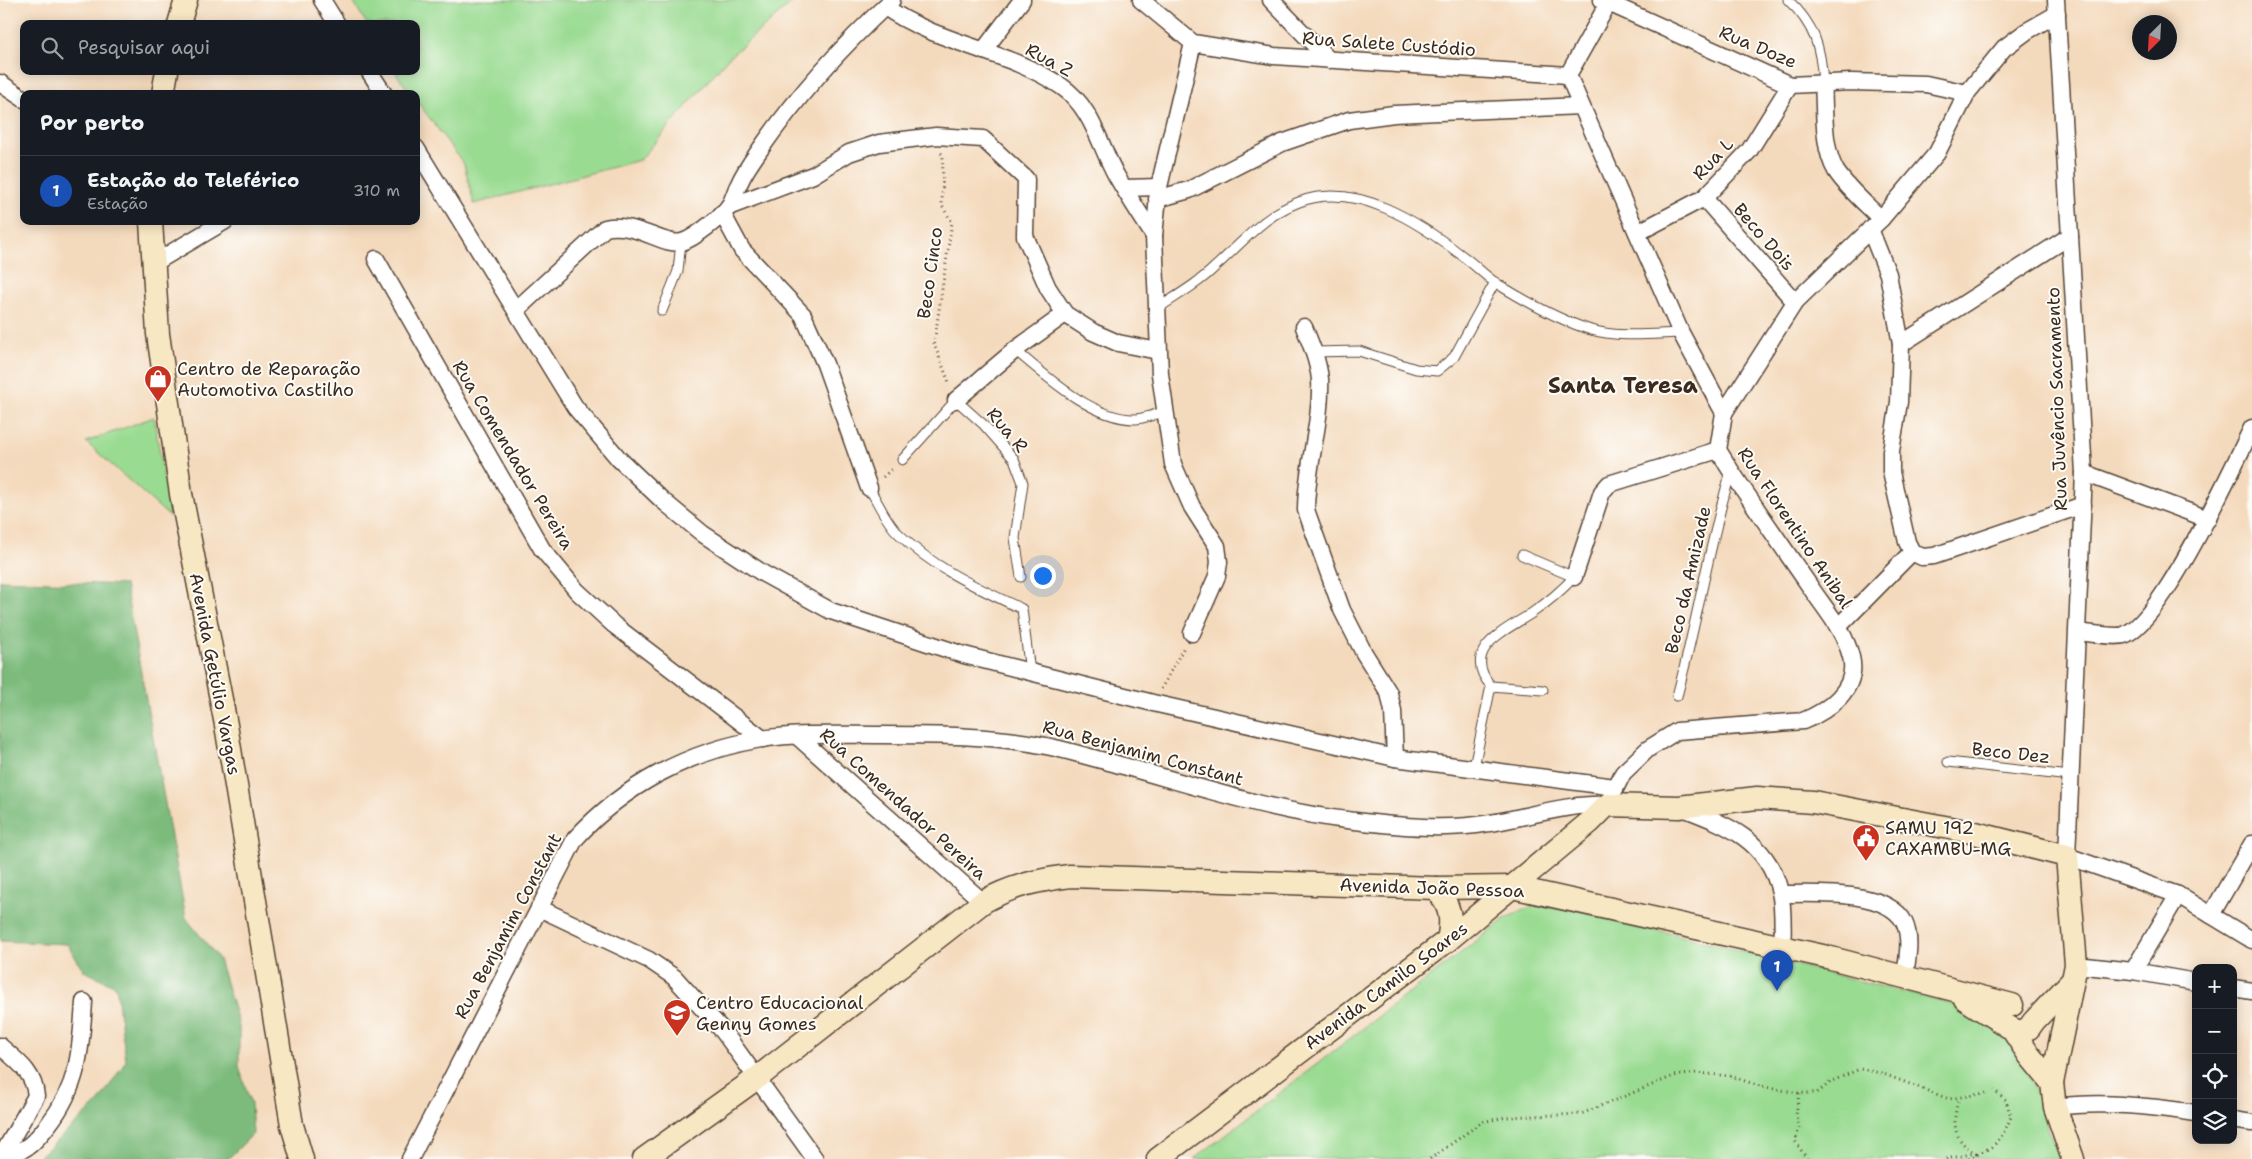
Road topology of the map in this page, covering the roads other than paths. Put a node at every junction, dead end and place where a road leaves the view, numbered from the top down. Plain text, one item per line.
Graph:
1 (186, 0) edge
2 (322, 0) edge
3 (1022, 0) edge
4 (1140, 0) edge
5 (1271, 0) edge
6 (1788, 0) edge
7 (1605, 1) edge
8 (889, 4) edge
9 (2056, 7) edge
10 (180, 20) edge
11 (334, 20) edge
12 (1193, 43) junction
13 (983, 52) junction
14 (1329, 60) junction
15 (166, 75) edge
16 (371, 75) edge
17 (1568, 75) junction
18 (0, 83) edge
19 (1824, 83) junction
20 (1790, 85) junction
21 (164, 90) edge
22 (378, 90) edge
23 (1967, 92) junction
24 (20, 96) edge
25 (1581, 106) junction
26 (420, 154) edge
27 (1125, 188) junction
28 (1158, 193) junction
29 (1704, 198) junction
30 (725, 210) junction
31 (1875, 224) junction
32 (151, 225) edge
33 (218, 225) edge
34 (1639, 232) junction
35 (1154, 236) junction
36 (2070, 236) junction
37 (681, 242) junction
38 (376, 259) dead end
39 (154, 263) junction
40 (1495, 282) junction
41 (1795, 302) junction
42 (1158, 308) junction
43 (516, 310) junction
44 (662, 311) dead end
45 (1065, 314) junction
46 (1304, 327) dead end
47 (1681, 333) junction
48 (1901, 344) junction
49 (1015, 350) junction
50 (1158, 351) junction
51 (1314, 352) junction
52 (956, 400) junction
53 (1166, 411) junction
54 (1724, 413) junction
55 (2252, 428) edge
56 (1718, 450) junction
57 (902, 460) road end
58 (1730, 471) junction
59 (2084, 473) junction
60 (869, 488) joint
61 (2083, 505) junction
62 (2208, 519) junction
63 (1912, 552) junction
64 (1522, 554) dead end
65 (1021, 577) dead end
66 (1574, 577) junction
67 (1838, 627) junction
68 (2078, 632) junction
69 (1192, 633) road end
70 (1030, 672) junction
71 (1492, 686) junction
72 (1543, 690) dead end
73 (1678, 696) dead end
74 (797, 736) junction
75 (762, 739) junction
76 (1395, 758) junction
77 (1948, 762) dead end
78 (1474, 767) junction
79 (2070, 776) junction
80 (1611, 796) junction
81 (1679, 807) junction
82 (2252, 844) edge
83 (2067, 856) junction
84 (2247, 868) edge
85 (1512, 887) junction
86 (1436, 888) junction
87 (1781, 894) junction
88 (2178, 895) junction
89 (983, 902) junction
90 (539, 908) junction
91 (2212, 915) junction
92 (1448, 940) junction
93 (2252, 940) edge
94 (1783, 946) junction
95 (2133, 970) junction
96 (2074, 974) junction
97 (1905, 976) junction
98 (2192, 981) edge
99 (2237, 989) edge
100 (2252, 991) edge
101 (84, 1002) dead end
102 (2021, 1018) junction
103 (2060, 1042) junction
104 (0, 1046) edge
105 (757, 1078) junction
106 (2052, 1083) junction
107 (2055, 1107) junction
108 (2192, 1112) edge
109 (2237, 1121) edge
110 (2252, 1123) edge
111 (292, 1125) junction
112 (1, 1158) edge
113 (284, 1159) edge
114 (302, 1159) edge
115 (410, 1159) edge
116 (644, 1159) edge
117 (815, 1159) edge
118 (1158, 1159) edge
119 (2072, 1159) edge

1 - 10 street
2 - 11 street
3 - 13 street
4 - 12 street, Rua Salete Custódio
5 - 14 street
6 - 19 lane
7 - 17 street
7 - 20 street, Rua Doze
8 - 13 street, Rua Z
8 - 30 street
9 - 23 street
9 - 36 street, Rua Juvêncio Sacramento
12 - 14 street, Rua Salete Custódio
12 - 28 street
13 - 27 street, Rua Z
14 - 17 street, Rua Salete Custódio
15 - 21 street
16 - 22 street
17 - 25 street
18 - 24 street
19 - 20 street, Rua Doze
19 - 23 street, Rua Doze
19 - 31 street
20 - 29 street, Rua L
23 - 31 street
25 - 28 street
25 - 34 street
26 - 43 street
27 - 28 street
27 - 35 street, Rua Z
28 - 35 street
29 - 34 street, Rua L
29 - 41 street, Beco Dois
30 - 37 street
30 - 45 street
30 - 60 street
31 - 41 street
31 - 48 street
32 - 39 street, Avenida Getúlio Vargas
33 - 39 street
34 - 47 street
35 - 42 street
36 - 48 street
36 - 59 street, Rua Juvêncio Sacramento
37 - 43 street
37 - 44 lane
38 - 75 street, Rua Comendador Pereira
39 - 111 street, Avenida Getúlio Vargas
40 - 42 lane
40 - 47 lane
40 - 51 lane
41 - 54 street
42 - 50 street
43 - 70 street
45 - 49 street
45 - 50 street
46 - 51 street
47 - 54 street
48 - 63 street
49 - 52 street
49 - 53 lane
50 - 53 street
51 - 76 street
52 - 57 lane
52 - 65 lane, Rua R
53 - 69 street
54 - 56 street, Rua Florentino Anibal
55 - 62 street
56 - 58 street, Rua Florentino Anibal
56 - 66 street
58 - 67 street, Rua Florentino Anibal
58 - 73 lane, Beco da Amizade
59 - 61 street, Rua Juvêncio Sacramento
59 - 62 street
60 - 70 lane
61 - 63 street
61 - 68 street, Rua Juvêncio Sacramento
62 - 68 street
63 - 67 street
64 - 66 lane
66 - 71 lane
67 - 80 street, Rua Florentino Anibal
68 - 79 street, Rua Juvêncio Sacramento
70 - 76 street
71 - 72 lane
71 - 78 lane
74 - 75 street, Rua Benjamim Constant
74 - 80 street, Rua Benjamim Constant
74 - 89 street, Rua Comendador Pereira
75 - 90 street, Rua Benjamim Constant
76 - 78 street
77 - 79 lane, Beco Dez
78 - 80 street
79 - 83 street, Rua Juvêncio Sacramento
80 - 81 street
80 - 85 street, Avenida Camilo Soares
81 - 83 street
81 - 87 street
82 - 84 street
83 - 88 street
83 - 96 street
84 - 91 street
85 - 86 street, Avenida João Pessoa
85 - 92 street, Avenida Camilo Soares
85 - 94 street, Avenida João Pessoa
86 - 89 street, Avenida João Pessoa
86 - 92 street
87 - 94 street
87 - 97 street
88 - 91 street
88 - 95 street
89 - 105 street, Avenida João Pessoa
90 - 105 street
90 - 115 street, Rua Benjamim Constant
91 - 93 street
92 - 118 street, Avenida Camilo Soares
94 - 97 street, Avenida João Pessoa
95 - 96 street
95 - 98 street
96 - 102 street
96 - 103 street
97 - 102 street, Avenida João Pessoa
99 - 100 street
101 - 112 street
102 - 103 street, Avenida João Pessoa
102 - 106 street
103 - 106 street
104 - 112 street
105 - 116 street, Avenida João Pessoa
105 - 117 street
106 - 107 street
107 - 108 street
107 - 119 street
109 - 110 street
111 - 113 street
111 - 114 street, Avenida Getúlio Vargas

